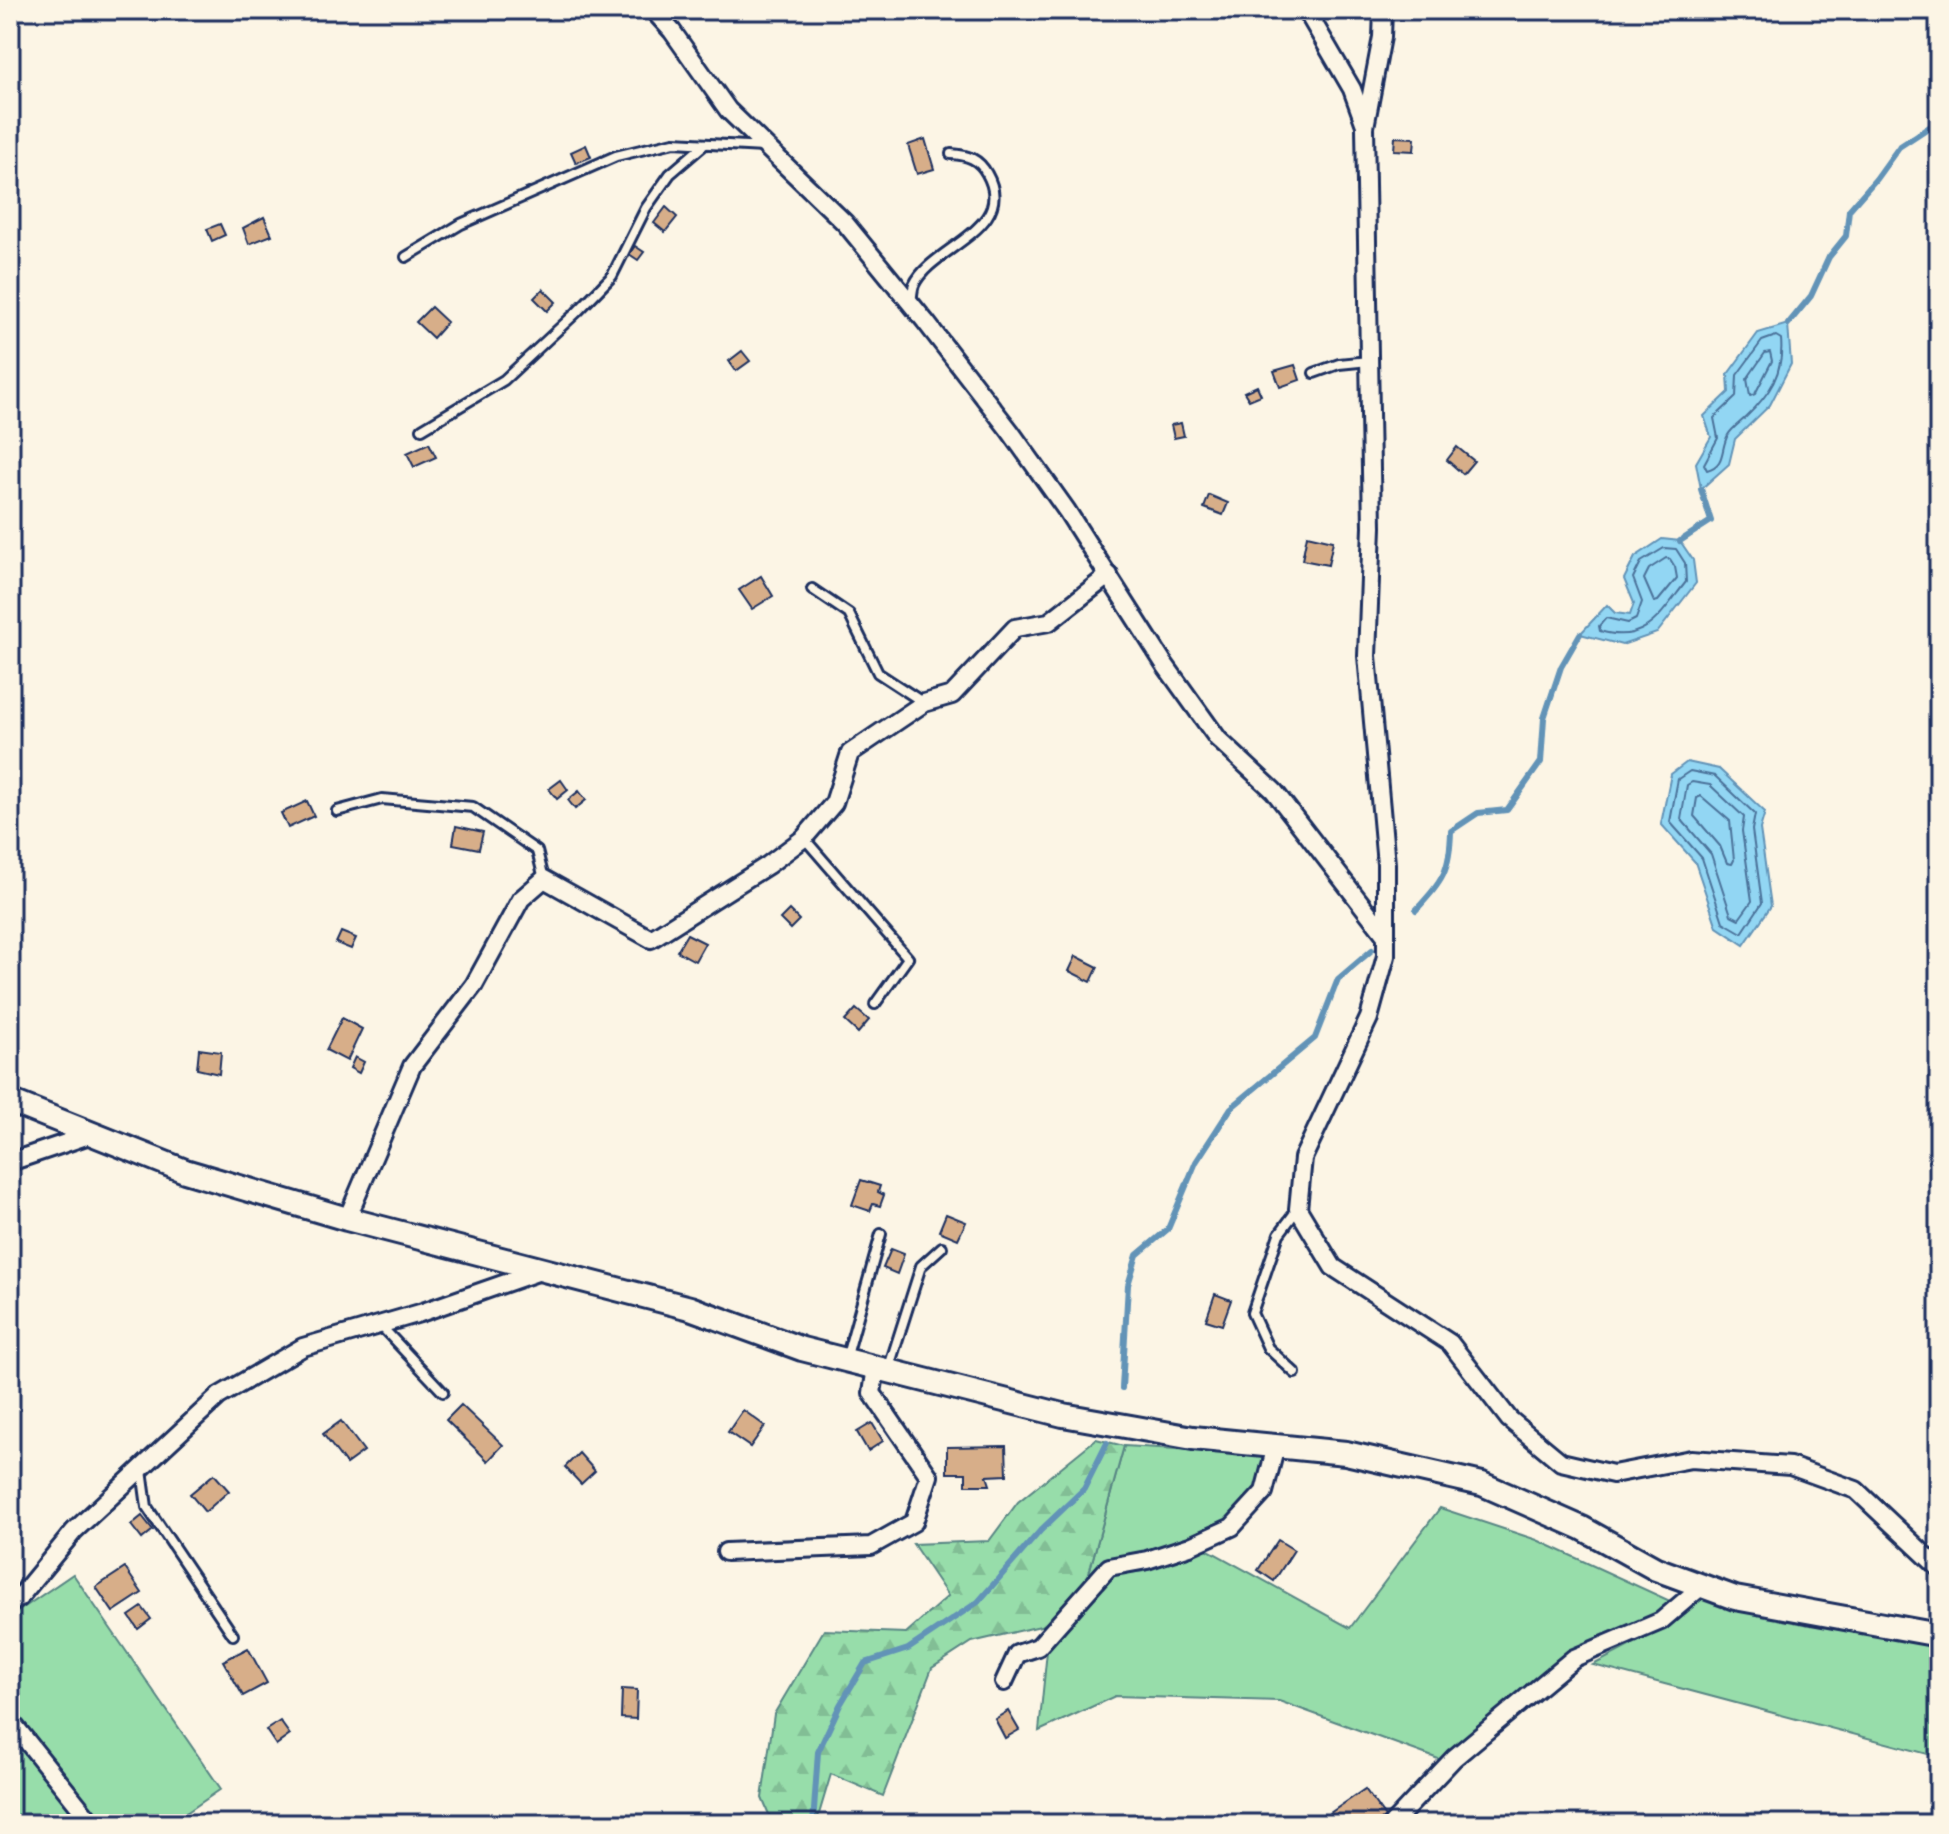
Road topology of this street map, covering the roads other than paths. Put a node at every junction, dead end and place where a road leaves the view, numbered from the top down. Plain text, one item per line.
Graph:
1 (653, 10) edge
2 (1306, 10) edge
3 (1383, 10) edge
4 (1365, 127) junction
5 (705, 144) junction
6 (768, 148) junction
7 (951, 154) dead end
8 (406, 257) dead end
9 (911, 304) junction
10 (1369, 361) junction
11 (1314, 373) dead end
12 (422, 429) dead end
13 (1109, 575) junction
14 (812, 589) dead end
15 (924, 703) junction
16 (337, 811) dead end
17 (804, 838) junction
18 (544, 879) junction
19 (1386, 936) junction
20 (875, 1004) dead end
21 (10, 1101) edge
22 (95, 1133) junction
23 (10, 1162) edge
24 (1298, 1209) junction
25 (347, 1219) junction
26 (881, 1234) dead end
27 (942, 1247) dead end
28 (543, 1270) junction
29 (379, 1324) junction
30 (846, 1360) junction
31 (882, 1369) junction
32 (1295, 1373) dead end
33 (443, 1392) dead end
34 (1276, 1446) junction
35 (142, 1465) junction
36 (726, 1552) dead end
37 (1939, 1568) edge
38 (1702, 1586) junction
39 (10, 1604) edge
40 (233, 1635) dead end
41 (1939, 1635) edge
42 (1004, 1682) dead end
43 (10, 1720) edge
44 (93, 1824) edge
45 (1392, 1824) edge

1 - 6 street
2 - 4 street
3 - 4 street
4 - 10 street
5 - 6 lane
5 - 8 lane
5 - 12 lane
6 - 9 street
7 - 9 lane
9 - 13 street
10 - 11 lane
10 - 19 street
13 - 15 street
13 - 19 street
14 - 15 lane
15 - 17 street
16 - 18 lane
17 - 18 street
17 - 20 lane
18 - 25 street
19 - 24 street
21 - 22 street
22 - 23 street
22 - 25 street
24 - 32 lane
24 - 37 street
25 - 28 street
26 - 30 lane
27 - 31 lane
28 - 29 street
28 - 30 street
29 - 33 lane
29 - 35 street
30 - 31 street
31 - 34 street
31 - 36 street
34 - 38 street
34 - 42 street
35 - 39 street
35 - 40 lane
38 - 41 street
38 - 45 street
43 - 44 street

